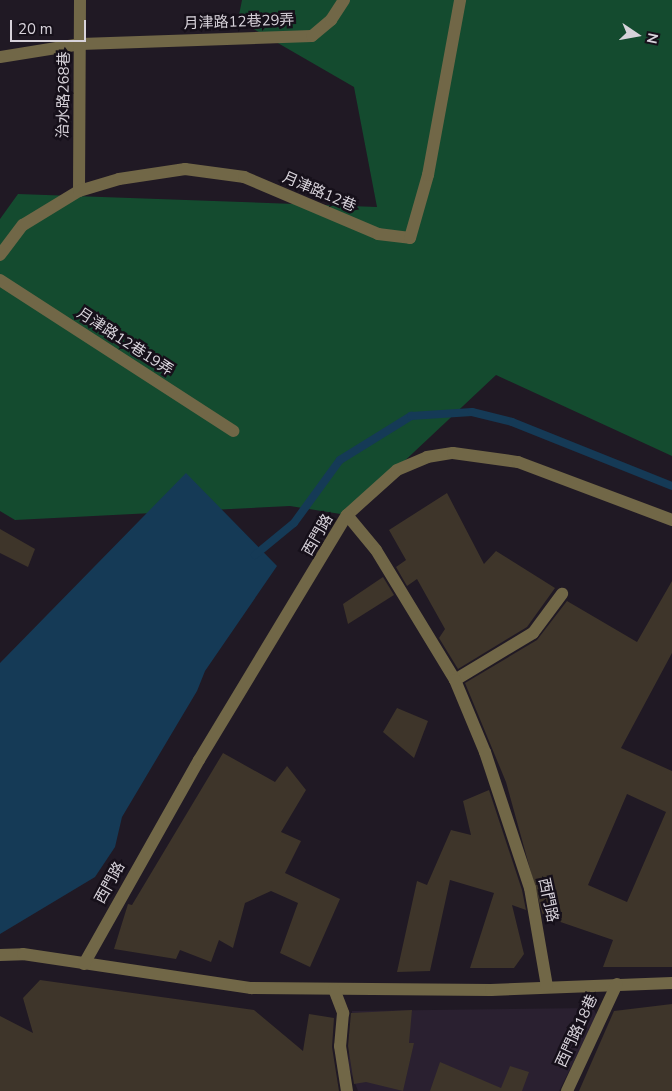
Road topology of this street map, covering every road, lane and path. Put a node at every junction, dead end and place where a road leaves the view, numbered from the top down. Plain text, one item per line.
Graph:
1 (80, 0) edge
2 (344, 0) edge
3 (460, 0) edge
4 (81, 44) junction
5 (0, 57) edge
6 (79, 191) junction
7 (0, 255) edge
8 (0, 280) edge
9 (233, 431) dead end
10 (348, 515) junction
11 (672, 520) edge
12 (562, 594) dead end
13 (455, 680) junction
14 (0, 955) edge
15 (84, 964) junction
16 (617, 984) junction
17 (672, 984) edge
18 (547, 986) junction
19 (334, 989) junction
20 (347, 1091) edge
21 (567, 1091) edge

1 - 4 street, 治水路268巷
2 - 4 street, 月津路12巷29弄
3 - 6 street, 月津路12巷
4 - 5 street, 月津路12巷29弄
4 - 6 street, 治水路268巷
6 - 7 street, 月津路12巷
8 - 9 street, 月津路12巷19弄
10 - 11 street
10 - 13 street, 西門路
10 - 15 street, 西門路
12 - 13 street
13 - 18 street, 西門路
14 - 15 street
15 - 19 street
16 - 17 street
16 - 18 street
16 - 21 street, 西門路18巷
18 - 19 street
19 - 20 street

